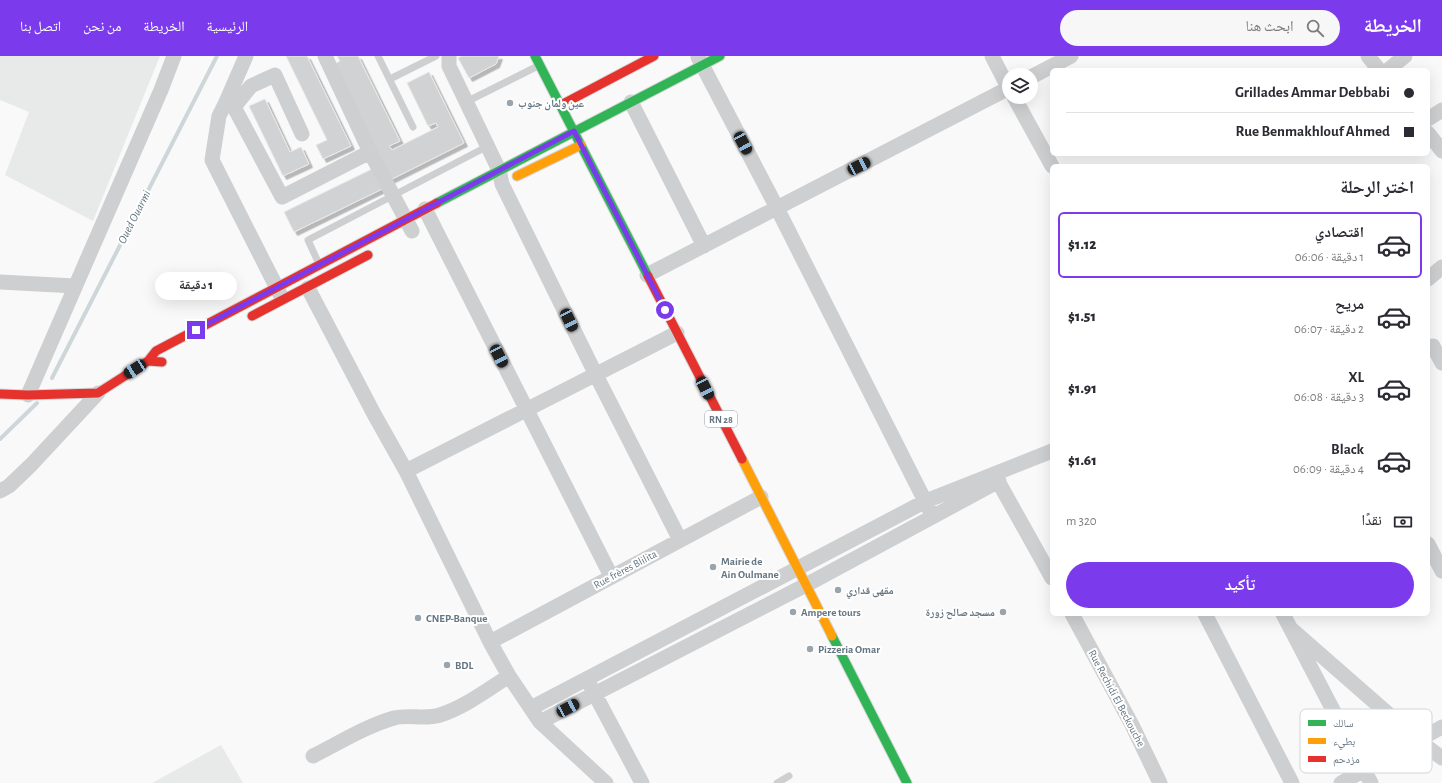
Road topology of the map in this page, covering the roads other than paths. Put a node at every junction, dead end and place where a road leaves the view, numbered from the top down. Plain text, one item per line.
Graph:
1 (174, 56) edge
2 (246, 56) edge
3 (324, 56) edge
4 (378, 56) edge
5 (436, 56) edge
6 (448, 56) edge
7 (535, 56) edge
8 (654, 56) edge
9 (720, 56) edge
10 (992, 56) edge
11 (1070, 56) edge
12 (1368, 56) edge
13 (1405, 56) edge
14 (700, 60) edge
15 (540, 65) junction
16 (1377, 68) edge
17 (1390, 68) edge
18 (1038, 72) edge
19 (1002, 75) edge
20 (390, 79) junction
21 (1002, 92) edge
22 (466, 102) junction
23 (631, 102) junction
24 (230, 104) junction
25 (1018, 104) edge
26 (561, 105) junction
27 (1442, 110) edge
28 (1430, 118) edge
29 (413, 127) dead end
30 (574, 131) junction
31 (302, 134) dead end
32 (1430, 136) edge
33 (581, 145) junction
34 (488, 146) junction
35 (1442, 151) edge
36 (370, 152) junction
37 (1051, 164) edge
38 (499, 180) junction
39 (393, 195) junction
40 (777, 208) junction
41 (420, 223) junction
42 (704, 246) junction
43 (377, 250) dead end
44 (319, 264) junction
45 (1442, 267) edge
46 (647, 275) junction
47 (1430, 277) edge
48 (0, 282) edge
49 (75, 286) junction
50 (308, 288) junction
51 (280, 293) junction
52 (243, 321) dead end
53 (677, 333) junction
54 (1433, 346) dead end
55 (169, 359) dead end
56 (148, 361) junction
57 (1442, 363) edge
58 (596, 375) junction
59 (98, 393) junction
60 (0, 394) edge
61 (28, 395) junction
62 (526, 410) junction
63 (1050, 452) edge
64 (406, 471) junction
65 (996, 478) junction
66 (0, 491) edge
67 (761, 497) junction
68 (926, 502) junction
69 (933, 517) junction
70 (680, 540) junction
71 (1430, 548) edge
72 (797, 569) junction
73 (1442, 571) edge
74 (1050, 574) edge
75 (611, 576) junction
76 (806, 585) junction
77 (1073, 616) edge
78 (1206, 616) edge
79 (1284, 616) edge
80 (1290, 628) junction
81 (490, 642) junction
82 (509, 676) junction
83 (587, 678) junction
84 (595, 694) junction
85 (531, 708) junction
86 (1333, 709) edge
87 (1383, 709) edge
88 (540, 722) junction
89 (1442, 727) edge
90 (1432, 732) edge
91 (1432, 750) edge
92 (313, 756) dead end
93 (1442, 758) edge
94 (1358, 773) edge
95 (1367, 773) edge
96 (789, 776) dead end
97 (606, 783) edge
98 (642, 783) edge
99 (777, 783) edge
100 (907, 783) edge
101 (1160, 783) edge
102 (1292, 783) edge
103 (1341, 783) edge
104 (1371, 783) edge

1 - 49 street
2 - 24 street
3 - 36 street
4 - 20 lane
5 - 20 lane
6 - 22 street
7 - 15 main road, RN 28
8 - 26 main road
9 - 14 main road
10 - 19 street
11 - 18 street
12 - 16 street
13 - 17 street
14 - 23 main road
14 - 40 street
15 - 22 lane
15 - 26 main road, RN 28
20 - 29 lane
21 - 40 street
22 - 34 street
23 - 30 main road
23 - 42 street
24 - 31 street
24 - 36 street
24 - 51 street
25 - 37 street
26 - 30 main road, RN 28
27 - 28 street
30 - 33 main road, RN 28
30 - 38 main road
32 - 35 street
33 - 38 main road
33 - 46 main road, RN 28
34 - 38 street
34 - 39 lane
36 - 39 street
38 - 41 main road
38 - 58 street
39 - 41 street
39 - 44 lane
40 - 42 street
40 - 68 street
41 - 44 main road
41 - 62 street
42 - 46 street
43 - 50 main road
44 - 51 main road
45 - 47 street
46 - 53 main road, RN 28
48 - 49 street
49 - 61 street
50 - 51 main road
50 - 64 street
51 - 52 main road
51 - 56 main road
53 - 58 street
53 - 67 main road, RN 28
54 - 57 street
55 - 56 main road
56 - 59 main road
58 - 62 street
58 - 70 street
59 - 61 main road
59 - 66 street
60 - 61 main road
62 - 64 street
62 - 75 street
63 - 65 street
64 - 81 street
65 - 68 street
65 - 69 street
65 - 74 street
67 - 70 street, Rue frères Blilita
67 - 72 main road, RN 28
68 - 69 street
68 - 72 street
69 - 76 street
70 - 75 street, Rue frères Blilita
71 - 73 street
72 - 76 main road, RN 28
72 - 83 street
75 - 81 street, Rue frères Blilita
76 - 84 street
76 - 100 main road, RN 28
77 - 101 street, Rue Rechidi El Beckouche
78 - 102 street
79 - 80 street
80 - 86 street
80 - 87 street
81 - 82 street
82 - 85 street
82 - 92 street
83 - 84 street
83 - 85 street
84 - 88 street
84 - 98 street
85 - 88 street
88 - 97 street
89 - 90 street
91 - 93 street
94 - 103 street
95 - 104 street
96 - 99 lane

